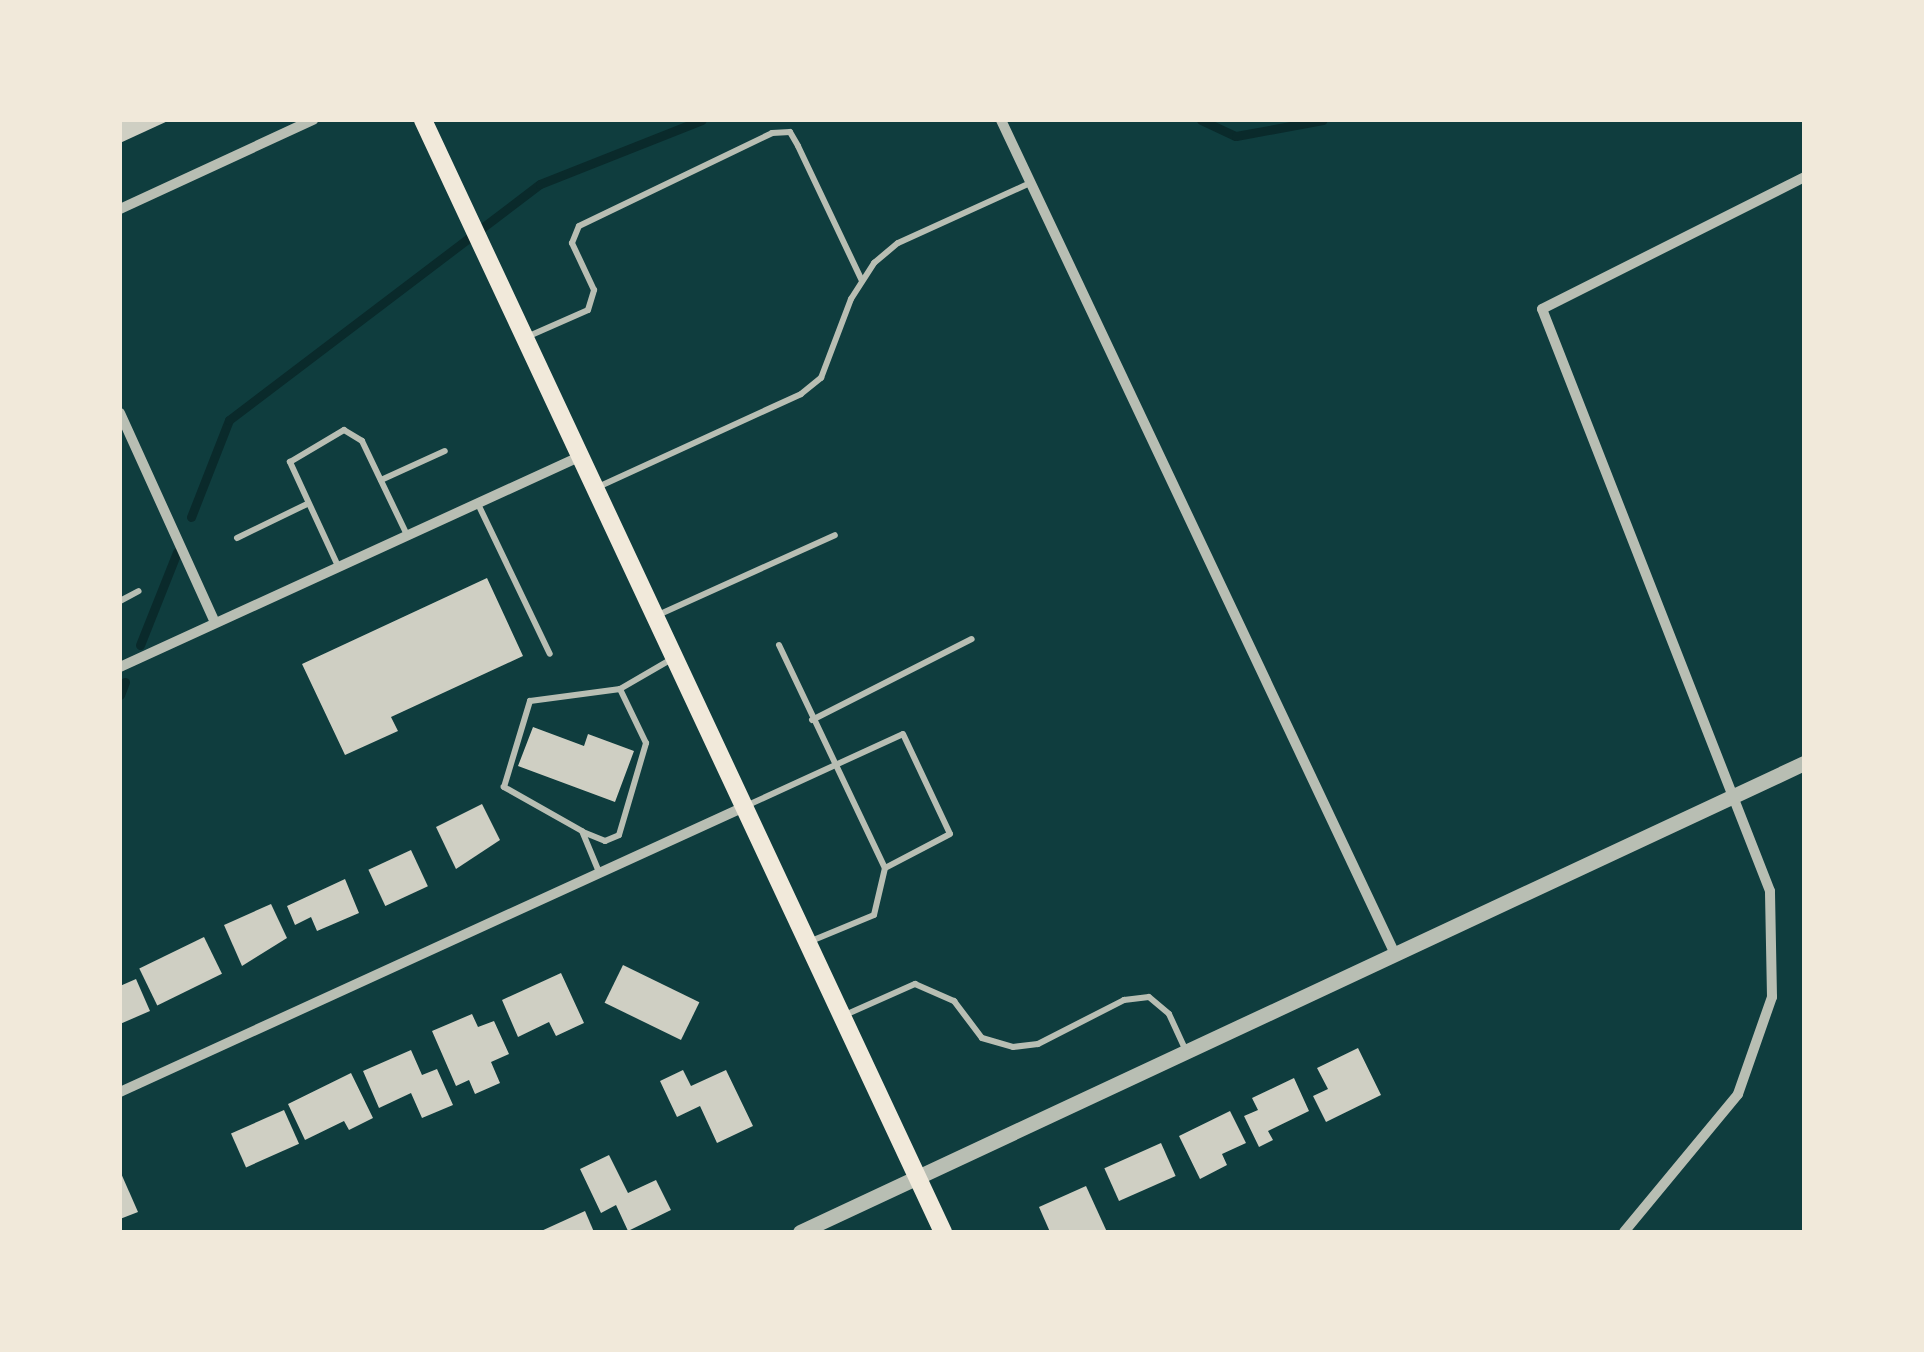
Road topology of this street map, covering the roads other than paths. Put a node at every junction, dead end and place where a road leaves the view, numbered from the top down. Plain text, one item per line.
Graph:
1 (313, 120) edge
2 (424, 120) edge
3 (1001, 120) edge
4 (1804, 177) edge
5 (1031, 182) junction
6 (120, 209) edge
7 (862, 281) junction
8 (525, 338) junction
9 (120, 413) edge
10 (445, 450) dead end
11 (580, 456) junction
12 (381, 480) junction
13 (596, 488) junction
14 (478, 502) junction
15 (307, 504) junction
16 (835, 534) dead end
17 (407, 535) junction
18 (237, 538) dead end
19 (338, 566) junction
20 (139, 592) dead end
21 (120, 600) edge
22 (656, 616) junction
23 (214, 622) junction
24 (972, 638) dead end
25 (779, 645) dead end
26 (550, 654) dead end
27 (676, 657) junction
28 (120, 666) edge
29 (620, 688) junction
30 (812, 720) junction
31 (1804, 763) edge
32 (833, 766) junction
33 (1737, 794) junction
34 (747, 806) junction
35 (582, 831) junction
36 (885, 868) junction
37 (600, 873) junction
38 (810, 942) junction
39 (1396, 957) junction
40 (844, 1016) junction
41 (1187, 1053) junction
42 (120, 1092) edge
43 (918, 1176) junction
44 (800, 1232) edge
45 (944, 1232) edge
46 (1624, 1232) edge

1 - 6 street
2 - 8 main road
3 - 5 street
4 - 33 street
5 - 7 lane
5 - 39 street
7 - 8 lane
7 - 13 lane
8 - 11 main road
9 - 23 street
10 - 12 lane
11 - 13 main road
11 - 14 street
12 - 15 lane
12 - 17 lane
13 - 22 main road
14 - 17 street
14 - 26 lane
15 - 18 lane
15 - 19 lane
16 - 22 lane
17 - 19 street
19 - 23 street
20 - 21 lane
22 - 27 main road
23 - 28 street
24 - 30 lane
25 - 30 lane
27 - 29 lane
27 - 34 main road
29 - 35 lane
29 - 35 lane
30 - 32 lane
31 - 33 street
32 - 34 lane
32 - 36 lane
32 - 36 lane
33 - 39 street
33 - 46 street
34 - 37 street
34 - 38 main road
35 - 37 lane
36 - 38 lane
37 - 42 street
38 - 40 main road
39 - 41 street
40 - 41 lane
40 - 43 main road
41 - 43 street
43 - 44 street
43 - 45 main road

